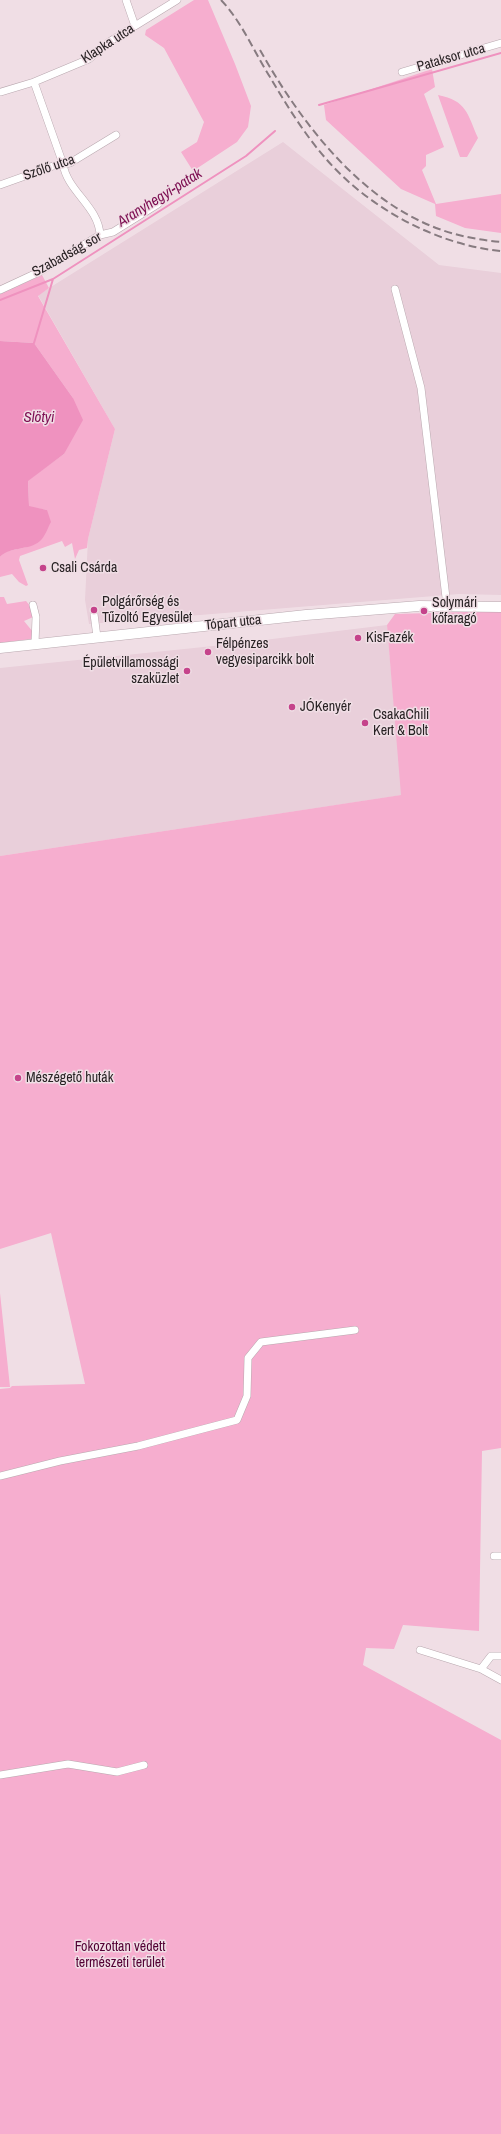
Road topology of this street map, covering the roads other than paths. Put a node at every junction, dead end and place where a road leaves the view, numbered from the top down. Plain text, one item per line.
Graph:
1 (126, 0) edge
2 (177, 0) edge
3 (135, 26) junction
4 (501, 43) edge
5 (402, 72) dead end
6 (34, 82) junction
7 (0, 92) edge
8 (116, 135) dead end
9 (63, 164) junction
10 (0, 185) edge
11 (156, 206) dead end
12 (100, 235) junction
13 (395, 289) dead end
14 (0, 290) edge
15 (33, 606) dead end
16 (448, 606) junction
17 (501, 607) edge
18 (94, 614) dead end
19 (97, 637) junction
20 (35, 644) junction
21 (0, 648) edge
22 (355, 1330) dead end
23 (0, 1476) edge
24 (420, 1650) dead end
25 (501, 1656) edge
26 (481, 1669) junction
27 (501, 1680) edge
28 (144, 1765) dead end
29 (0, 1775) edge

1 - 3 street
2 - 3 street, Klapka utca
3 - 6 street, Klapka utca
4 - 5 street, Pataksor utca
6 - 7 street, Klapka utca
6 - 9 street
8 - 9 street, Szőlő utca
9 - 10 street, Szőlő utca
9 - 12 street
11 - 12 street, Szabadság sor
12 - 14 street, Szabadság sor
13 - 16 street
15 - 20 street
16 - 17 main road, Tópart utca
16 - 19 main road, Tópart utca
18 - 19 street
19 - 20 main road, Tópart utca
20 - 21 main road, Tópart utca
22 - 23 street
24 - 26 street
25 - 26 street
26 - 27 street
28 - 29 street

